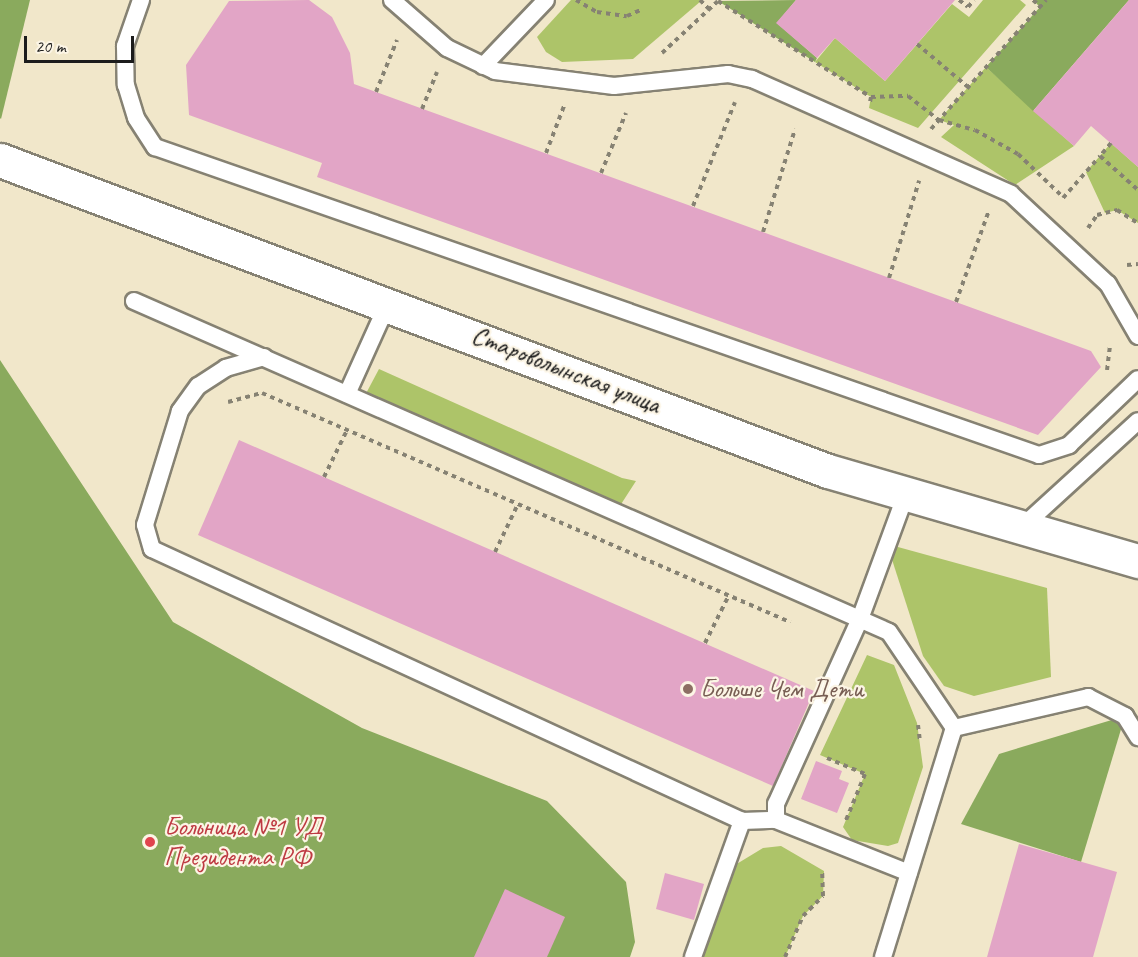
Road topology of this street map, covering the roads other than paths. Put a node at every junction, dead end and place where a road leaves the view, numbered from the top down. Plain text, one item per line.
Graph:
1 (141, 0) edge
2 (392, 0) edge
3 (546, 0) edge
4 (483, 66) junction
5 (0, 160) edge
6 (134, 301) dead end
7 (388, 303) junction
8 (1138, 336) edge
9 (264, 357) junction
10 (1138, 379) edge
11 (346, 394) junction
12 (1135, 428) edge
13 (906, 494) junction
14 (1022, 527) junction
15 (1138, 561) edge
16 (860, 619) junction
17 (954, 728) junction
18 (1138, 737) edge
19 (776, 820) junction
20 (742, 821) junction
21 (909, 873) junction
22 (693, 957) edge
23 (883, 957) edge

1 - 10 lane
2 - 4 lane
3 - 4 lane
4 - 8 lane
5 - 7 street, Староволынская улица
6 - 9 lane
7 - 11 lane
7 - 13 street, Староволынская улица
9 - 11 lane
9 - 20 lane
11 - 16 lane
12 - 14 lane
13 - 14 street, Староволынская улица
13 - 16 lane
14 - 15 street, Староволынская улица
16 - 17 lane
16 - 19 lane
17 - 18 lane
17 - 21 lane
19 - 20 lane
19 - 21 lane
20 - 22 lane
21 - 23 lane

